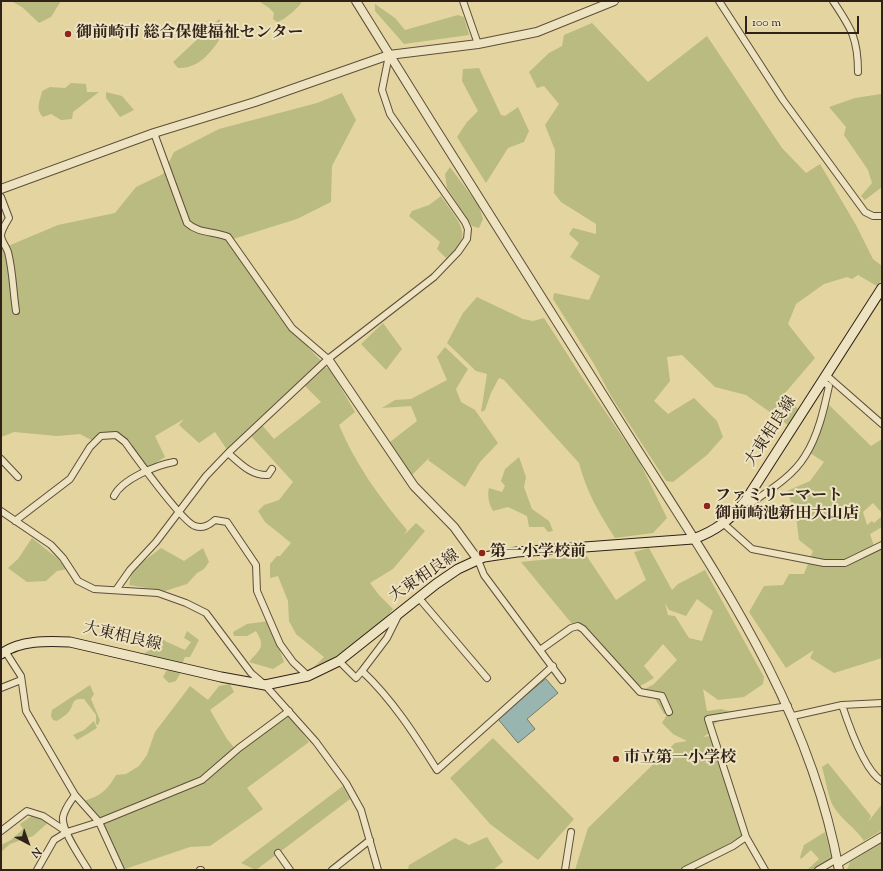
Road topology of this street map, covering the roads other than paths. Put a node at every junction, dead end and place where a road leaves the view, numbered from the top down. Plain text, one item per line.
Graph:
1 (356, 1) edge
2 (463, 1) edge
3 (614, 1) edge
4 (719, 1) edge
5 (833, 1) edge
6 (478, 44) junction
7 (389, 55) junction
8 (858, 72) dead end
9 (154, 133) junction
10 (1, 189) edge
11 (1, 197) edge
12 (882, 216) edge
13 (882, 288) edge
14 (16, 311) dead end
15 (328, 359) junction
16 (824, 378) junction
17 (882, 424) edge
18 (228, 453) junction
19 (1, 459) edge
20 (174, 462) dead end
21 (272, 469) dead end
22 (147, 471) junction
23 (18, 477) dead end
24 (114, 496) dead end
25 (746, 500) junction
26 (1, 511) edge
27 (179, 512) junction
28 (15, 521) junction
29 (724, 524) junction
30 (693, 539) junction
31 (882, 545) edge
32 (478, 560) junction
33 (116, 590) junction
34 (418, 597) junction
35 (400, 612) junction
36 (540, 650) junction
37 (3, 652) edge
38 (338, 661) junction
39 (553, 666) junction
40 (362, 671) junction
41 (308, 676) junction
42 (487, 678) dead end
43 (21, 680) junction
44 (562, 680) dead end
45 (265, 685) junction
46 (1, 688) edge
47 (882, 703) edge
48 (788, 706) junction
49 (842, 706) junction
50 (289, 711) junction
51 (669, 712) dead end
52 (792, 716) junction
53 (882, 781) edge
54 (75, 795) junction
55 (98, 822) junction
56 (1, 831) edge
57 (67, 832) junction
58 (571, 832) dead end
59 (746, 837) junction
60 (882, 837) edge
61 (370, 840) junction
62 (278, 853) dead end
63 (838, 864) edge
64 (37, 870) edge
65 (88, 870) edge
66 (121, 870) edge
67 (290, 870) edge
68 (332, 870) edge
69 (378, 870) edge
70 (565, 870) edge
71 (685, 870) edge
72 (765, 870) edge
73 (818, 870) edge

1 - 7 street
2 - 6 street
3 - 6 street
4 - 12 street
5 - 8 street
6 - 7 street
7 - 9 street
7 - 15 street
7 - 30 street
9 - 10 street
9 - 15 street
11 - 14 street
13 - 16 main road, 大東相良線
15 - 18 street
15 - 32 street
16 - 17 street
16 - 25 main road, 大東相良線
16 - 25 street
18 - 21 street
18 - 27 street
19 - 23 street
20 - 22 street
22 - 24 street
22 - 27 street
22 - 28 street
25 - 29 main road, 大東相良線
26 - 28 street
27 - 33 street
27 - 41 street
28 - 33 street
29 - 30 main road, 大東相良線
29 - 31 street
30 - 32 main road, 大東相良線
30 - 48 street
32 - 34 main road, 大東相良線
32 - 36 street
33 - 45 street
34 - 35 main road, 大東相良線
34 - 42 street
35 - 38 main road, 大東相良線
35 - 40 street
36 - 39 street
36 - 51 street
37 - 43 street
37 - 45 main road, 大東相良線
38 - 40 street
38 - 41 main road, 大東相良線
39 - 40 street
39 - 44 street
41 - 45 main road, 大東相良線
43 - 46 street
43 - 54 street
45 - 50 street
47 - 49 street
48 - 52 street
48 - 59 street
49 - 52 street
49 - 53 street
50 - 55 street
50 - 61 street
52 - 63 street
54 - 55 street
54 - 57 street
55 - 57 street
55 - 66 street
56 - 57 street
57 - 64 street
57 - 65 street
58 - 70 street
59 - 71 street
59 - 72 street
60 - 63 street
61 - 68 street
61 - 69 street
62 - 67 street
63 - 73 street

